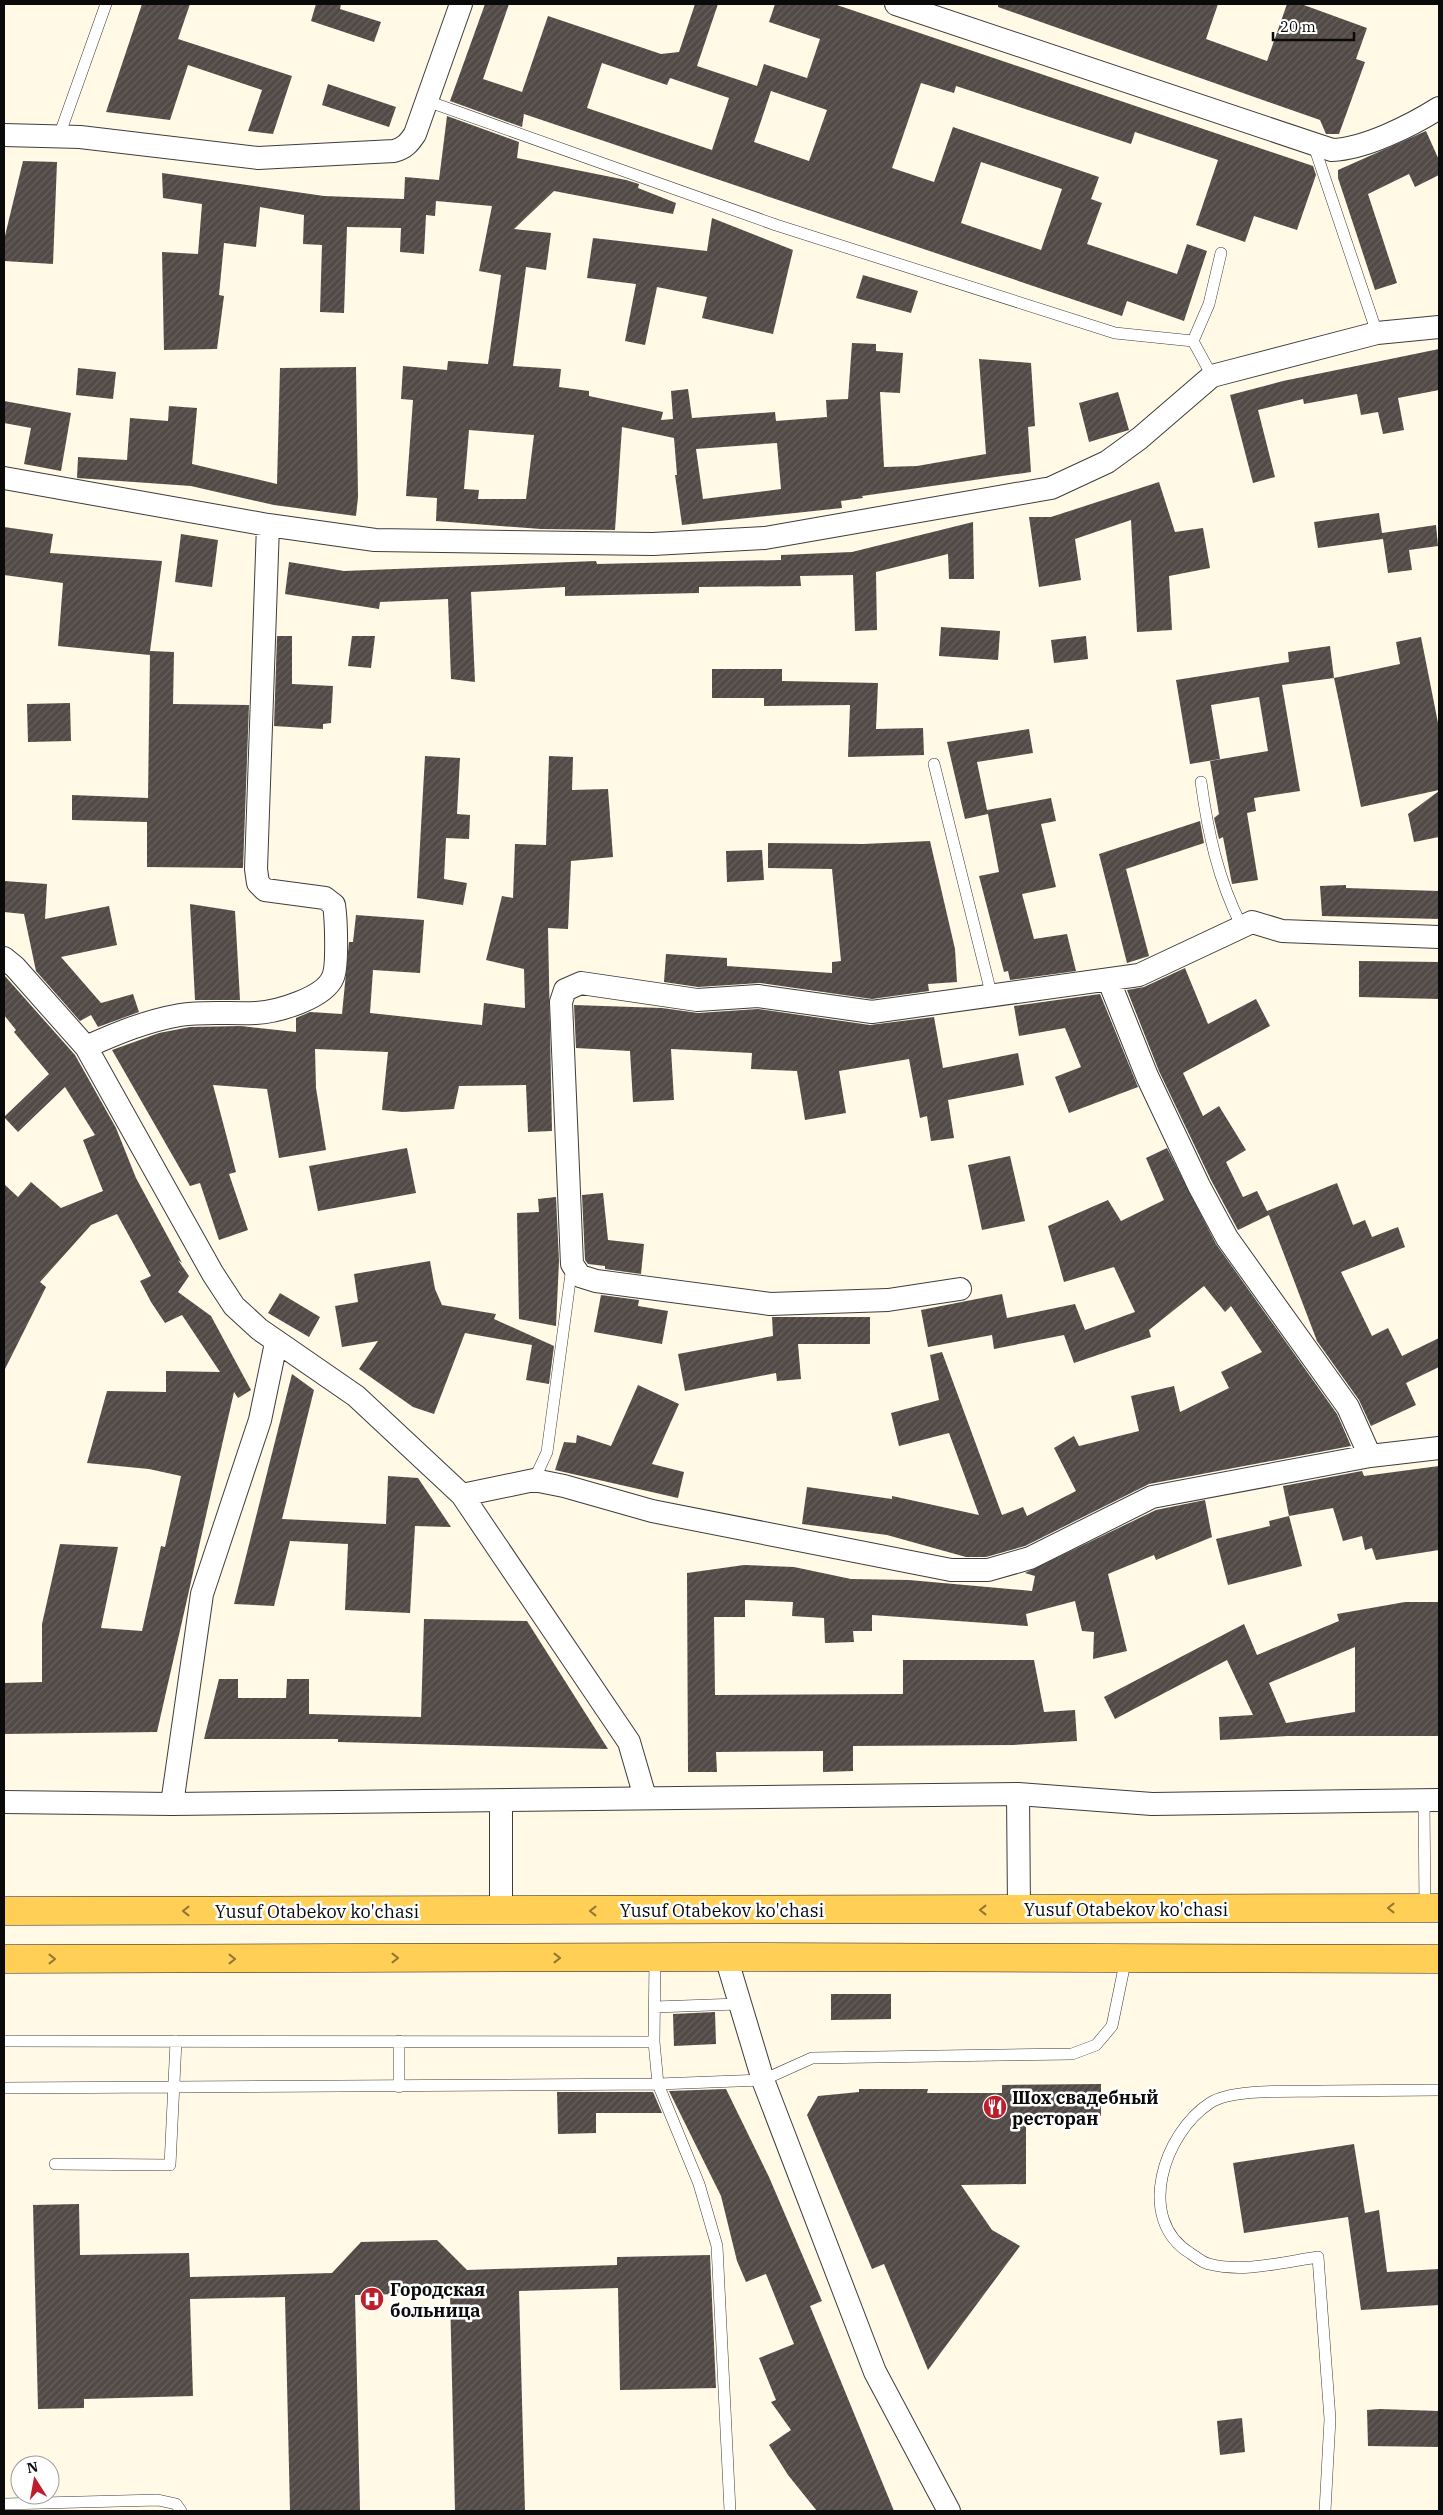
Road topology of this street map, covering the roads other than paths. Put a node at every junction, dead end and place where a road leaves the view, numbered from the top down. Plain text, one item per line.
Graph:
1 (106, 4) edge
2 (461, 4) edge
3 (896, 4) edge
4 (922, 8) edge
5 (428, 100) junction
6 (1439, 108) edge
7 (4, 135) edge
8 (59, 136) junction
9 (1312, 143) junction
10 (1220, 253) dead end
11 (1439, 327) edge
12 (1377, 333) junction
13 (1193, 342) junction
14 (1212, 376) junction
15 (4, 478) edge
16 (268, 525) junction
17 (934, 764) dead end
18 (1201, 782) dead end
19 (1241, 925) junction
20 (1439, 937) edge
21 (4, 958) edge
22 (1109, 981) junction
23 (992, 997) junction
24 (86, 1047) junction
25 (572, 1264) junction
26 (960, 1288) dead end
27 (276, 1343) junction
28 (1439, 1448) edge
29 (1370, 1456) junction
30 (534, 1480) junction
31 (462, 1495) junction
32 (1018, 1794) junction
33 (645, 1797) junction
34 (1432, 1800) edge
35 (501, 1801) junction
36 (4, 1802) edge
37 (172, 1804) junction
38 (1432, 1908) edge
39 (1019, 1909) junction
40 (4, 1911) edge
41 (501, 1911) junction
42 (655, 1957) junction
43 (726, 1957) junction
44 (1126, 1958) junction
45 (1439, 1959) edge
46 (4, 1960) edge
47 (738, 2004) junction
48 (655, 2007) junction
49 (4, 2041) edge
50 (176, 2041) junction
51 (399, 2041) junction
52 (654, 2042) junction
53 (763, 2080) junction
54 (658, 2084) junction
55 (399, 2087) junction
56 (4, 2088) edge
57 (173, 2088) junction
58 (1439, 2090) edge
59 (55, 2164) dead end
60 (4, 2504) edge
61 (180, 2511) edge
62 (730, 2511) edge
63 (949, 2511) edge
64 (1325, 2511) edge

1 - 8 lane
2 - 5 street
3 - 4 street
4 - 9 street
5 - 8 street
5 - 13 lane
6 - 9 street
7 - 8 street
9 - 12 lane
10 - 13 lane
11 - 12 street
12 - 14 street
13 - 14 lane
14 - 16 street
15 - 16 street
16 - 24 street
17 - 23 lane
18 - 19 lane
19 - 20 street
19 - 22 street
21 - 24 street
22 - 23 street
22 - 29 street
23 - 25 street
24 - 27 street
25 - 26 street
25 - 30 lane
27 - 31 street
27 - 37 street
28 - 29 street
29 - 30 street
30 - 31 street
31 - 33 street
32 - 33 street
32 - 34 street
32 - 39 street
33 - 35 street
34 - 38 lane
35 - 37 street
35 - 41 street
36 - 37 street
38 -> 39 main road, Yusuf Otabekov ko'chasi
39 -> 41 main road, Yusuf Otabekov ko'chasi
41 -> 40 main road, Yusuf Otabekov ko'chasi
42 - 43 main road
46 -> 42 main road
42 - 48 lane
43 - 44 main road
43 - 47 street
44 - 45 main road
44 - 53 lane
47 - 48 lane
47 - 53 street
48 - 52 lane
49 - 50 lane
50 - 51 lane
50 - 57 lane
51 - 52 lane
51 - 55 lane
52 - 54 lane
53 - 54 lane
53 - 63 street
54 - 55 lane
54 - 62 lane
55 - 57 lane
56 - 57 lane
57 - 59 lane
58 - 64 lane
60 - 61 lane

